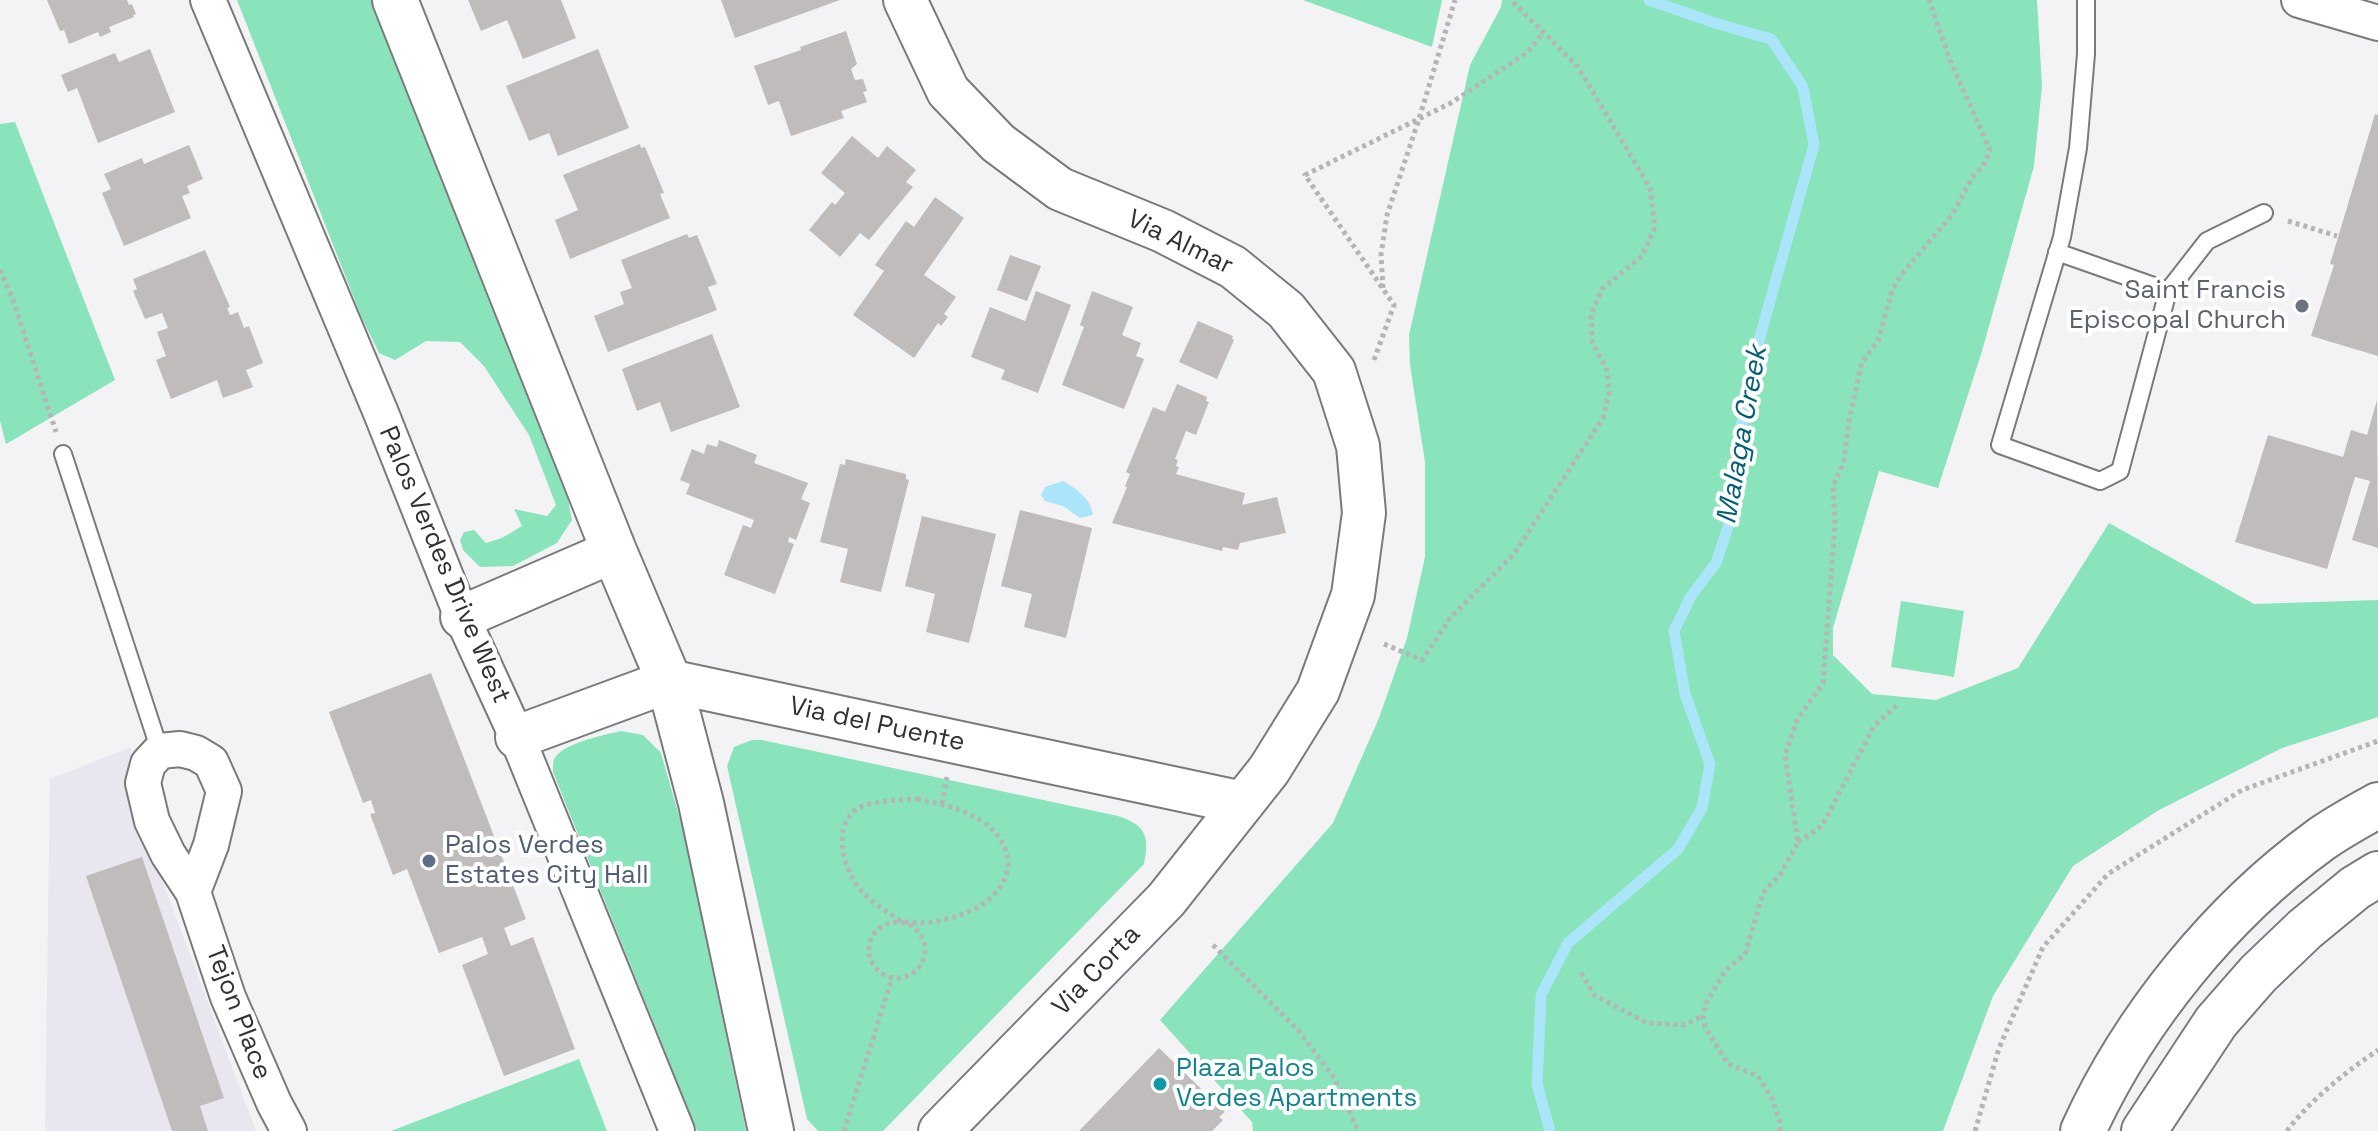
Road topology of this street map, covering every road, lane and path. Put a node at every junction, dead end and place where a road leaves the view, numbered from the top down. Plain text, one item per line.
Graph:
1 (208, 0) edge
2 (395, 0) edge
3 (905, 0) edge
4 (1455, 0) edge
5 (1511, 0) edge
6 (1929, 0) edge
7 (2086, 0) edge
8 (2299, 0) edge
9 (2378, 23) edge
10 (1543, 33) junction
11 (1419, 119) junction
12 (2264, 213) joint
13 (2337, 236) dead end
14 (2057, 252) junction
15 (0, 270) edge
16 (1383, 289) junction
17 (2168, 291) junction
18 (1371, 365) dead end
19 (63, 454) joint
20 (614, 551) junction
21 (462, 617) junction
22 (1384, 644) dead end
23 (669, 681) junction
24 (1898, 704) dead end
25 (517, 737) junction
26 (2378, 741) edge
27 (160, 751) junction
28 (947, 777) dead end
29 (1243, 803) junction
30 (942, 804) junction
31 (2378, 805) edge
32 (1798, 842) junction
33 (2378, 874) edge
34 (193, 892) junction
35 (901, 921) junction
36 (1213, 945) dead end
37 (1581, 973) dead end
38 (892, 978) junction
39 (1703, 1016) junction
40 (2378, 1050) edge
41 (289, 1131) edge
42 (677, 1131) edge
43 (771, 1131) edge
44 (844, 1131) edge
45 (940, 1131) edge
46 (1358, 1131) edge
47 (1780, 1131) edge
48 (1975, 1131) edge
49 (2083, 1131) edge
50 (2144, 1131) edge
51 (2287, 1131) edge

1 - 21 street, Palos Verdes Drive West
2 - 20 main road
3 - 29 street, Via Almar
4 - 11 path
5 - 10 path
6 - 32 path
7 - 14 lane
8 - 9 street
10 - 11 path
10 - 22 path
11 - 16 path
11 - 16 path
12 - 13 path
12 - 17 lane
14 - 17 lane
14 - 17 lane
15 - 19 path
16 - 18 path
19 - 27 lane
20 - 21 street
20 - 23 main road
21 - 25 street, Palos Verdes Drive West
23 - 25 street
23 - 29 street, Via del Puente
23 - 43 main road
24 - 32 path
25 - 42 street, Palos Verdes Drive West
26 - 48 path
27 - 34 street, Tejon Place
27 - 34 street
28 - 30 path
29 - 45 street, Via Corta
30 - 35 path
30 - 35 path
31 - 49 main road
32 - 39 path
33 - 50 main road
34 - 41 street, Tejon Place
35 - 38 path
35 - 38 path
36 - 46 path
37 - 39 path
38 - 44 path
39 - 47 path
40 - 51 path

